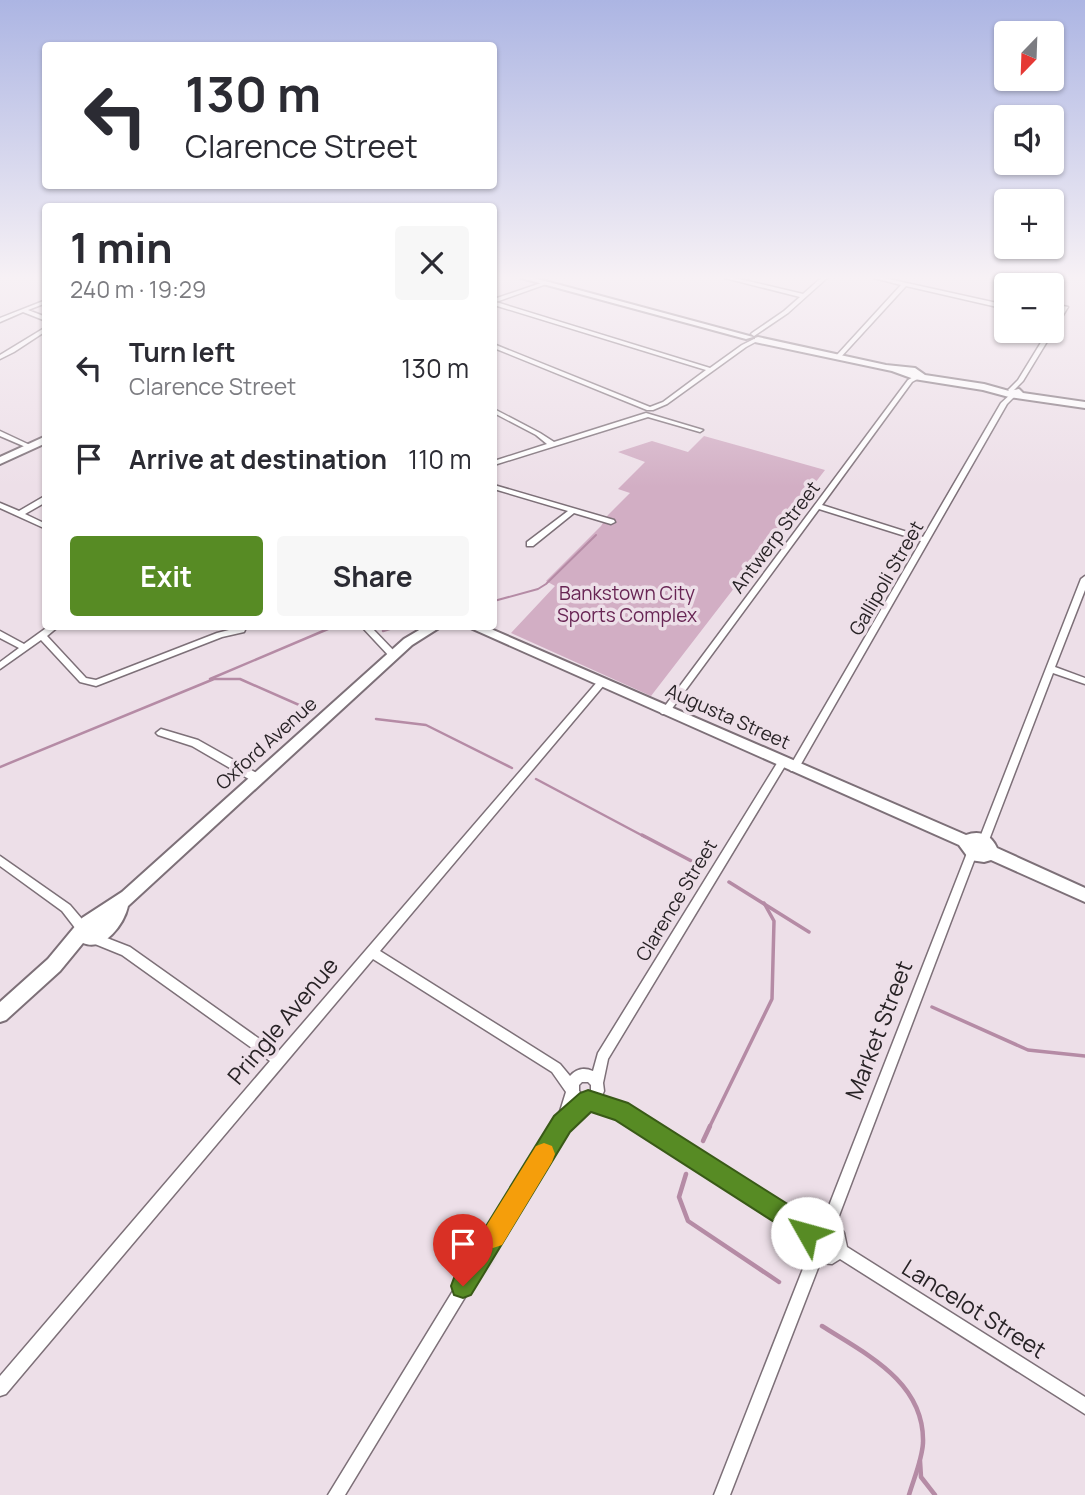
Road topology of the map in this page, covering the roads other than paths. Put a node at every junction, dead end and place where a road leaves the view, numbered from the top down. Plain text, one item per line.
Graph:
1 (20, 348) edge
2 (498, 348) edge
3 (640, 348) edge
4 (741, 348) edge
5 (796, 348) edge
6 (847, 348) edge
7 (1040, 348) edge
8 (0, 357) edge
9 (838, 358) junction
10 (711, 370) junction
11 (914, 376) junction
12 (1012, 392) junction
13 (1085, 405) edge
14 (649, 412) junction
15 (497, 413) edge
16 (700, 430) dead end
17 (0, 433) edge
18 (42, 441) edge
19 (552, 444) junction
20 (30, 447) junction
21 (0, 461) edge
22 (497, 462) edge
23 (497, 488) edge
24 (42, 501) edge
25 (0, 505) edge
26 (818, 506) junction
27 (573, 511) junction
28 (19, 514) junction
29 (611, 522) dead end
30 (42, 525) edge
31 (925, 540) junction
32 (530, 544) dead end
33 (1085, 579) edge
34 (50, 630) edge
35 (241, 630) dead end
36 (369, 630) edge
37 (428, 630) edge
38 (481, 630) edge
39 (0, 634) edge
40 (42, 636) junction
41 (25, 648) junction
42 (393, 655) junction
43 (0, 666) edge
44 (1050, 668) junction
45 (1085, 681) edge
46 (601, 683) junction
47 (665, 712) junction
48 (161, 733) dead end
49 (788, 765) junction
50 (258, 779) junction
51 (987, 846) junction
52 (970, 847) junction
53 (0, 860) edge
54 (1085, 895) edge
55 (95, 928) junction
56 (371, 953) junction
57 (0, 1014) edge
58 (602, 1057) junction
59 (279, 1060) junction
60 (556, 1069) junction
61 (583, 1075) junction
62 (598, 1085) junction
63 (572, 1090) junction
64 (587, 1101) junction
65 (621, 1111) junction
66 (562, 1124) junction
67 (829, 1224) junction
68 (808, 1230) junction
69 (839, 1250) junction
70 (816, 1255) junction
71 (0, 1388) edge
72 (1085, 1406) edge
73 (335, 1495) edge
74 (722, 1495) edge

1 - 8 street
2 - 14 street
3 - 10 street
4 - 10 street
5 - 9 street
6 - 9 street
7 - 12 street, Gallipoli Street
9 - 11 street
10 - 14 street
11 - 12 street
11 - 26 street, Antwerp Street
12 - 13 street
12 - 31 street, Gallipoli Street
14 - 16 street
14 - 19 street
15 - 19 street
17 - 20 street
18 - 20 street
19 - 22 street
20 - 21 street
23 - 27 street
24 - 28 street
25 - 28 street
26 - 31 street
26 - 47 street, Antwerp Street
27 - 29 street
27 - 32 street
28 - 30 street
31 - 49 street, Gallipoli Street
33 - 44 street
34 - 40 street
35 - 40 street
36 - 42 street
37 - 42 street, Oxford Avenue
38 - 46 street, Augusta Street
39 - 41 street
40 - 41 street
41 - 43 street
42 - 50 street, Oxford Avenue
44 - 45 street
44 - 51 street
46 - 47 street, Augusta Street
46 - 56 street, Pringle Avenue
47 - 49 street, Augusta Street
48 - 50 street
49 - 52 street, Augusta Street
49 - 58 street, Clarence Street
50 - 55 street, Oxford Avenue
51 - 52 street
51 - 54 street
52 - 67 street, Market Street
53 - 55 street
55 - 57 street, Oxford Avenue
55 - 59 street
56 - 59 street, Pringle Avenue
56 - 60 street
58 - 61 street, Clarence Street
58 - 62 street, Clarence Street
59 - 71 street, Pringle Avenue
60 - 61 street
60 - 63 street
61 - 62 street
61 - 63 street
62 - 64 street
62 - 65 street
63 - 64 street
63 - 66 street
64 - 65 street
64 - 66 street
65 - 68 street
66 - 73 street
67 - 68 street
67 - 69 street
68 - 70 street
69 - 70 street
69 - 72 street, Lancelot Street
70 - 74 street

